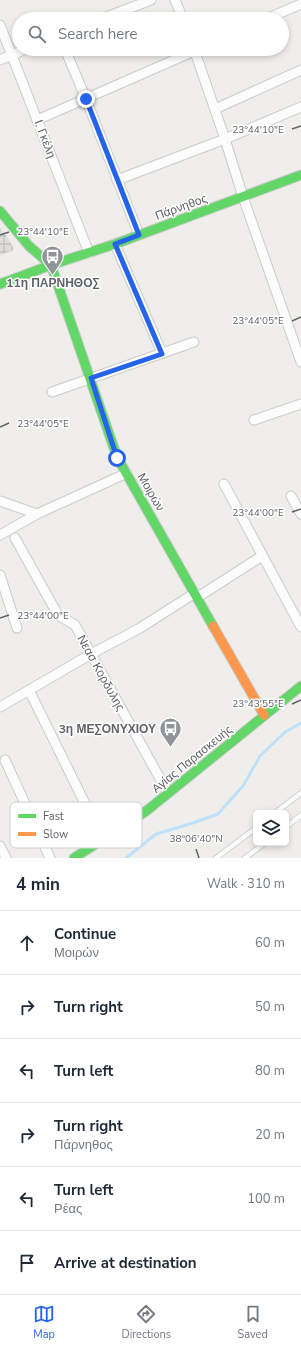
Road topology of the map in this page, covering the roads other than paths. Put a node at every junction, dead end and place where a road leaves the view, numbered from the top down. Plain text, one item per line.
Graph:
1 (151, 0) edge
2 (175, 0) edge
3 (301, 4) edge
4 (119, 12) edge
5 (180, 12) edge
6 (282, 12) edge
7 (0, 25) edge
8 (11, 55) junction
9 (68, 56) edge
10 (183, 56) edge
11 (198, 56) edge
12 (0, 60) edge
13 (301, 70) edge
14 (86, 99) junction
15 (301, 107) edge
16 (215, 109) junction
17 (37, 120) junction
18 (225, 139) junction
19 (301, 175) edge
20 (117, 180) junction
21 (242, 197) junction
22 (0, 211) edge
23 (139, 235) junction
24 (115, 244) junction
25 (89, 253) junction
26 (51, 265) junction
27 (0, 284) edge
28 (194, 342) dead end
29 (162, 354) junction
30 (301, 362) edge
31 (91, 378) junction
32 (52, 392) dead end
33 (301, 404) edge
34 (254, 420) dead end
35 (127, 473) junction
36 (224, 484) dead end
37 (291, 496) dead end
38 (0, 501) edge
39 (37, 514) junction
40 (301, 514) edge
41 (0, 535) edge
42 (15, 538) dead end
43 (262, 556) junction
44 (0, 575) edge
45 (196, 595) junction
46 (301, 627) edge
47 (17, 628) dead end
48 (91, 654) junction
49 (301, 686) edge
50 (29, 690) junction
51 (0, 707) edge
52 (264, 715) junction
53 (5, 760) dead end
54 (168, 793) junction
55 (301, 793) edge
56 (24, 802) edge
57 (84, 802) edge
58 (279, 810) edge
59 (142, 814) edge
60 (301, 815) edge
61 (289, 825) edge
62 (253, 830) edge
63 (0, 846) edge
64 (261, 846) edge
65 (45, 848) edge
66 (90, 848) edge
67 (6, 858) edge
68 (50, 858) edge
69 (74, 858) edge
70 (216, 858) edge
71 (245, 858) edge

1 - 4 street
2 - 5 street
3 - 6 street
7 - 8 street, Ι. Γκέλη
8 - 12 street
8 - 17 street, Ι. Γκέλη
9 - 14 street
10 - 14 street
11 - 16 street
13 - 16 street
14 - 17 street
14 - 20 street
15 - 18 street
16 - 18 street
17 - 25 street, Ι. Γκέλη
18 - 20 street
18 - 21 street
19 - 21 street, Πάρνηθος
20 - 23 street
21 - 23 street, Πάρνηθος
21 - 30 street
22 - 26 street
23 - 24 street, Πάρνηθος
24 - 25 street, Πάρνηθος
24 - 29 street
25 - 26 street, Πάρνηθος
26 - 27 street, Πάρνηθος
26 - 31 street, Μοιρών
28 - 29 street
29 - 31 street
31 - 32 street
31 - 35 street, Μοιρών
33 - 34 street
35 - 39 street
35 - 45 street, Μοιρών
36 - 43 street
37 - 40 street
38 - 39 street
39 - 41 street
42 - 48 street, Νεασ Κορδυλης
43 - 45 street
43 - 46 street
44 - 47 street
45 - 48 street
45 - 52 street, Μοιρών
48 - 50 street
48 - 54 street, Νεασ Κορδυλης
49 - 52 street, Αγίας Παρασκευής
50 - 51 street
50 - 57 street
52 - 54 street, Αγίας Παρασκευής
53 - 56 street
54 - 59 street, Αγίας Παρασκευής
55 - 58 lane
60 - 61 lane
62 - 70 lane
63 - 67 street
64 - 71 lane
65 - 68 street
66 - 69 street, Αγίας Παρασκευής

